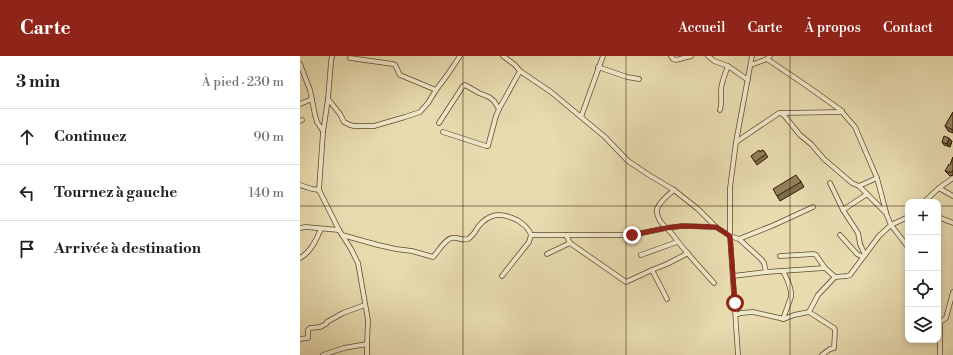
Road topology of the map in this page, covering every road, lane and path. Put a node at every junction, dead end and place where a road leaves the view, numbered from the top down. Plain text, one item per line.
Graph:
1 (332, 56) edge
2 (460, 56) edge
3 (503, 56) edge
4 (603, 56) edge
5 (671, 56) edge
6 (691, 56) edge
7 (708, 56) edge
8 (752, 56) edge
9 (768, 57) edge
10 (350, 58) dead end
11 (300, 64) edge
12 (751, 65) junction
13 (728, 66) junction
14 (598, 67) junction
15 (520, 71) junction
16 (302, 75) edge
17 (638, 79) dead end
18 (748, 80) junction
19 (436, 90) junction
20 (312, 99) junction
21 (328, 99) junction
22 (300, 104) edge
23 (499, 109) junction
24 (720, 110) dead end
25 (842, 112) junction
26 (781, 113) junction
27 (581, 116) junction
28 (439, 123) dead end
29 (323, 132) junction
30 (443, 132) dead end
31 (736, 142) junction
32 (877, 178) junction
33 (953, 178) edge
34 (830, 183) dead end
35 (300, 185) edge
36 (859, 186) junction
37 (939, 188) junction
38 (319, 190) junction
39 (674, 190) junction
40 (867, 194) junction
41 (953, 196) edge
42 (927, 199) edge
43 (813, 207) dead end
44 (844, 210) junction
45 (886, 213) junction
46 (905, 218) edge
47 (941, 218) edge
48 (953, 223) edge
49 (891, 225) junction
50 (716, 227) junction
51 (300, 228) edge
52 (666, 228) junction
53 (321, 229) junction
54 (339, 230) junction
55 (342, 235) junction
56 (532, 235) junction
57 (566, 235) junction
58 (840, 235) dead end
59 (730, 236) junction
60 (739, 239) junction
61 (677, 242) junction
62 (570, 243) junction
63 (905, 243) edge
64 (688, 253) junction
65 (547, 254) dead end
66 (641, 255) dead end
67 (780, 256) dead end
68 (864, 256) junction
69 (300, 258) edge
70 (825, 268) junction
71 (652, 270) junction
72 (783, 271) junction
73 (766, 272) junction
74 (502, 276) dead end
75 (733, 276) junction
76 (835, 277) junction
77 (714, 283) dead end
78 (953, 292) edge
79 (667, 299) dead end
80 (365, 305) junction
81 (809, 312) junction
82 (736, 315) junction
83 (783, 319) junction
84 (941, 319) edge
85 (300, 339) edge
86 (940, 343) edge
87 (367, 344) junction
88 (323, 355) edge
89 (367, 355) edge
90 (738, 355) edge
91 (822, 355) edge
92 (940, 355) edge

1 - 21 street
2 - 19 street
3 - 15 street
4 - 14 street
5 - 6 street
7 - 13 street
8 - 12 street
9 - 12 street
9 - 25 street
10 - 19 street
11 - 16 street
12 - 18 street
13 - 18 street
13 - 24 street
14 - 17 street
14 - 27 street
15 - 23 street
15 - 27 street
16 - 20 street
18 - 31 street
19 - 21 street
20 - 22 street
20 - 29 street
21 - 29 street
23 - 28 street
23 - 30 street
25 - 26 street
25 - 32 street
26 - 31 street
26 - 36 street
27 - 39 street
29 - 38 street
31 - 59 street
32 - 36 street
32 - 45 street
33 - 37 street
34 - 44 street
35 - 38 street
36 - 40 street
37 - 41 street
37 - 42 street
38 - 54 street
39 - 50 street
39 - 52 street
40 - 44 street
40 - 45 street
43 - 60 street
44 - 68 street
45 - 49 street
46 - 49 street
47 - 48 street
49 - 63 street
49 - 68 street
50 - 52 street
50 - 59 street
51 - 53 street
52 - 57 street
52 - 61 street
53 - 54 street
53 - 69 street
54 - 55 street
55 - 56 street
55 - 80 street
56 - 57 street
56 - 74 street
57 - 62 street
58 - 68 street
59 - 60 street
59 - 75 street
60 - 73 street
61 - 64 street
61 - 66 street
62 - 65 street
62 - 71 street
64 - 71 street
64 - 77 street
67 - 70 street
68 - 76 street
70 - 72 street
70 - 76 street
71 - 79 street
72 - 73 street
72 - 83 street
73 - 75 street
75 - 82 street
76 - 81 street
78 - 84 street
80 - 85 street
80 - 87 street
81 - 83 street
81 - 91 street
82 - 83 street
82 - 90 street
86 - 92 street
87 - 88 street
87 - 89 street

